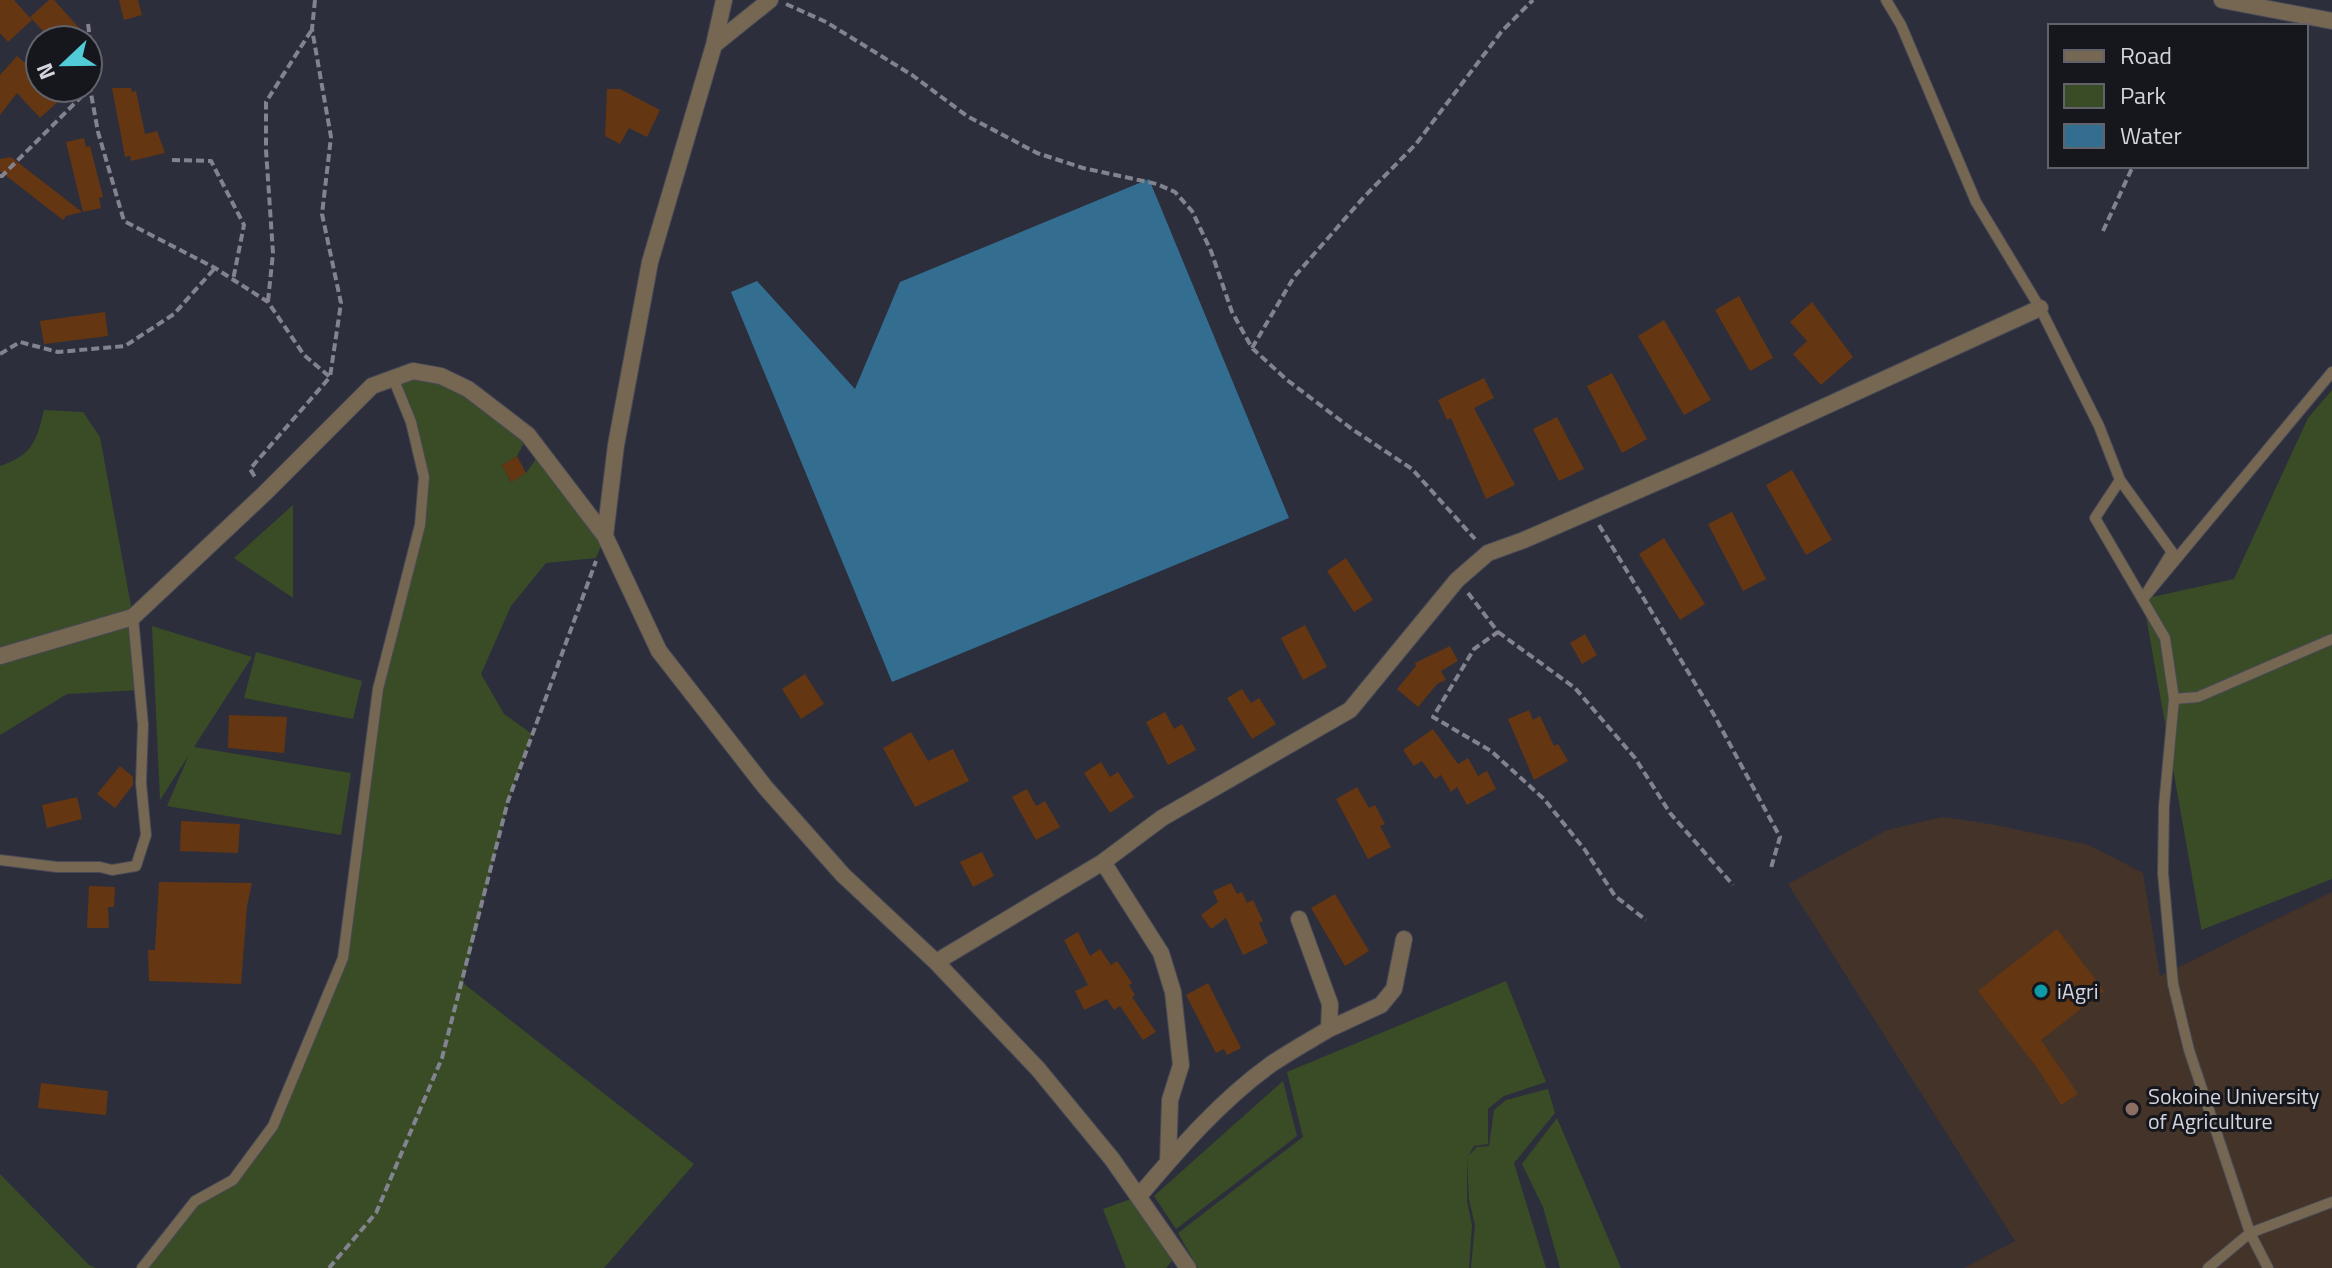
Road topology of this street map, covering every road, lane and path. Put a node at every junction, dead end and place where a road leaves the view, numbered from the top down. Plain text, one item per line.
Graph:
1 (315, 0) edge
2 (724, 0) edge
3 (769, 0) edge
4 (1533, 0) edge
5 (1886, 0) edge
6 (2222, 0) edge
7 (2332, 21) edge
8 (312, 29) junction
9 (714, 45) junction
10 (74, 104) edge
11 (93, 104) edge
12 (172, 160) dead end
13 (2132, 168) edge
14 (0, 176) edge
15 (2103, 231) dead end
16 (215, 268) junction
17 (233, 280) junction
18 (268, 302) junction
19 (2040, 308) junction
20 (1252, 348) junction
21 (0, 354) edge
22 (2332, 372) edge
23 (330, 377) junction
24 (393, 378) junction
25 (2120, 480) junction
26 (264, 494) junction
27 (1591, 511) junction
28 (605, 536) junction
29 (1488, 553) junction
30 (1457, 580) junction
31 (2143, 599) junction
32 (133, 617) junction
33 (1498, 632) junction
34 (2332, 639) edge
35 (0, 656) edge
36 (2174, 699) junction
37 (0, 860) edge
38 (1103, 862) junction
39 (1771, 868) dead end
40 (1733, 885) dead end
41 (1299, 919) dead end
42 (1646, 920) dead end
43 (1404, 939) dead end
44 (936, 962) junction
45 (1329, 1029) junction
46 (1168, 1162) junction
47 (1139, 1196) junction
48 (2332, 1202) edge
49 (2250, 1233) junction
50 (1180, 1264) edge
51 (142, 1268) edge
52 (329, 1268) edge
53 (2208, 1268) edge
54 (2268, 1268) edge

1 - 8 path
2 - 9 street
3 - 9 street
3 - 20 path
4 - 20 path
5 - 19 lane
6 - 7 street
8 - 18 path
8 - 23 path
9 - 28 street
10 - 14 path
11 - 16 path
12 - 17 path
13 - 15 path
16 - 17 path
16 - 21 path
17 - 18 path
18 - 23 path
19 - 25 lane
19 - 27 street
20 - 29 path
22 - 31 lane
23 - 26 path
24 - 26 street
24 - 28 street
24 - 51 lane
25 - 31 lane
25 - 31 lane
26 - 32 street
27 - 29 street
27 - 39 path
28 - 44 street
28 - 52 path
29 - 30 street
30 - 33 path
30 - 38 street
31 - 36 lane
32 - 35 street
32 - 37 lane
33 - 40 path
33 - 42 path
34 - 36 lane
36 - 49 lane
38 - 44 street
38 - 46 street
41 - 45 street
43 - 45 street
44 - 47 street
45 - 46 street
46 - 47 street
47 - 50 street
48 - 49 lane
49 - 53 lane
49 - 54 lane

